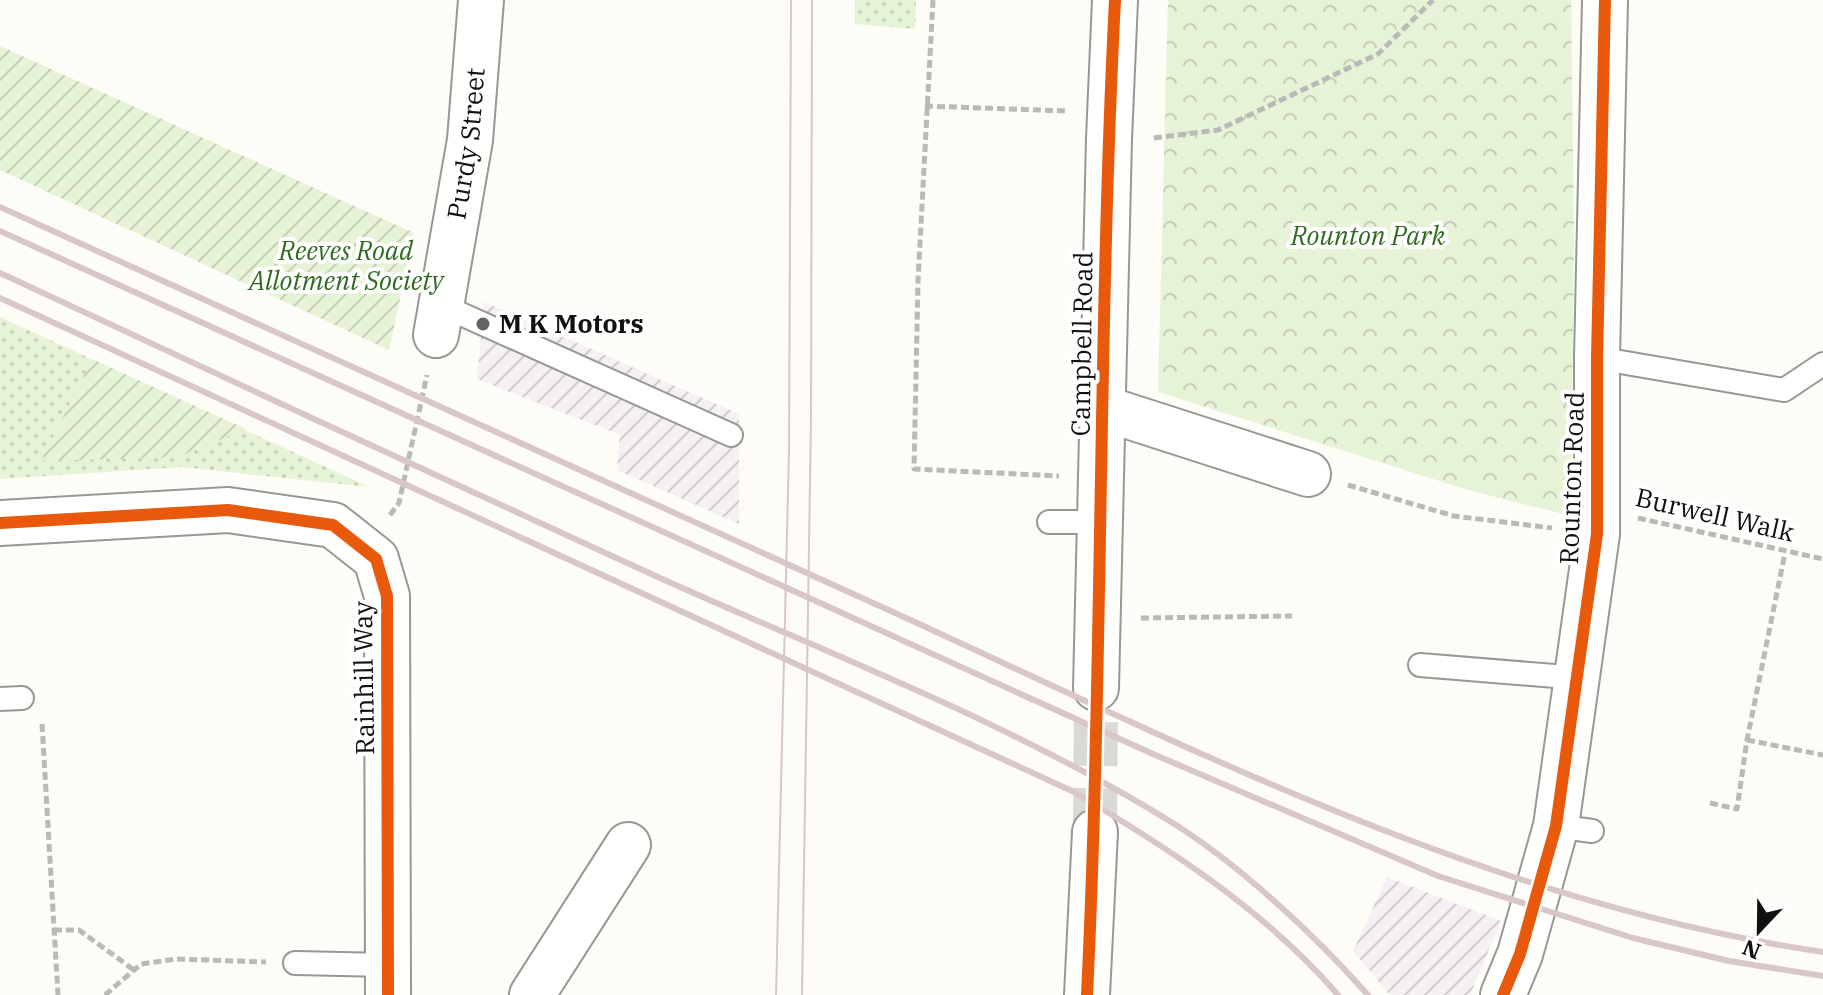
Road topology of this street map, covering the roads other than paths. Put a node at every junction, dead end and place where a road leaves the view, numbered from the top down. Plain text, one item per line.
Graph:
1 (481, 0) edge
2 (1115, 0) edge
3 (1605, 0) edge
4 (438, 320) joint
5 (1597, 358) junction
6 (1823, 364) edge
7 (1103, 408) junction
8 (731, 435) dead end
9 (1308, 474) road end
10 (1049, 522) dead end
11 (1099, 522) junction
12 (0, 523) edge
13 (1420, 665) dead end
14 (1579, 678) junction
15 (1096, 688) tunnel mouth
16 (1095, 832) tunnel mouth
17 (628, 845) dead end
18 (295, 963) road end
19 (388, 980) edge
20 (532, 995) edge
21 (1087, 995) edge
22 (1503, 995) edge

1 - 4 street, Purdy Street
2 - 7 street, Campbell Road
3 - 5 street, Rounton Road
4 - 8 lane
5 - 6 lane
5 - 14 street, Rounton Road
7 - 9 street, Campbell Road
7 - 11 street, Campbell Road
10 - 11 lane
11 - 15 street, Campbell Road
12 - 19 street, Rainhill Way
13 - 14 lane
14 - 22 street, Rounton Road
16 - 21 street
17 - 20 street
18 - 19 lane

